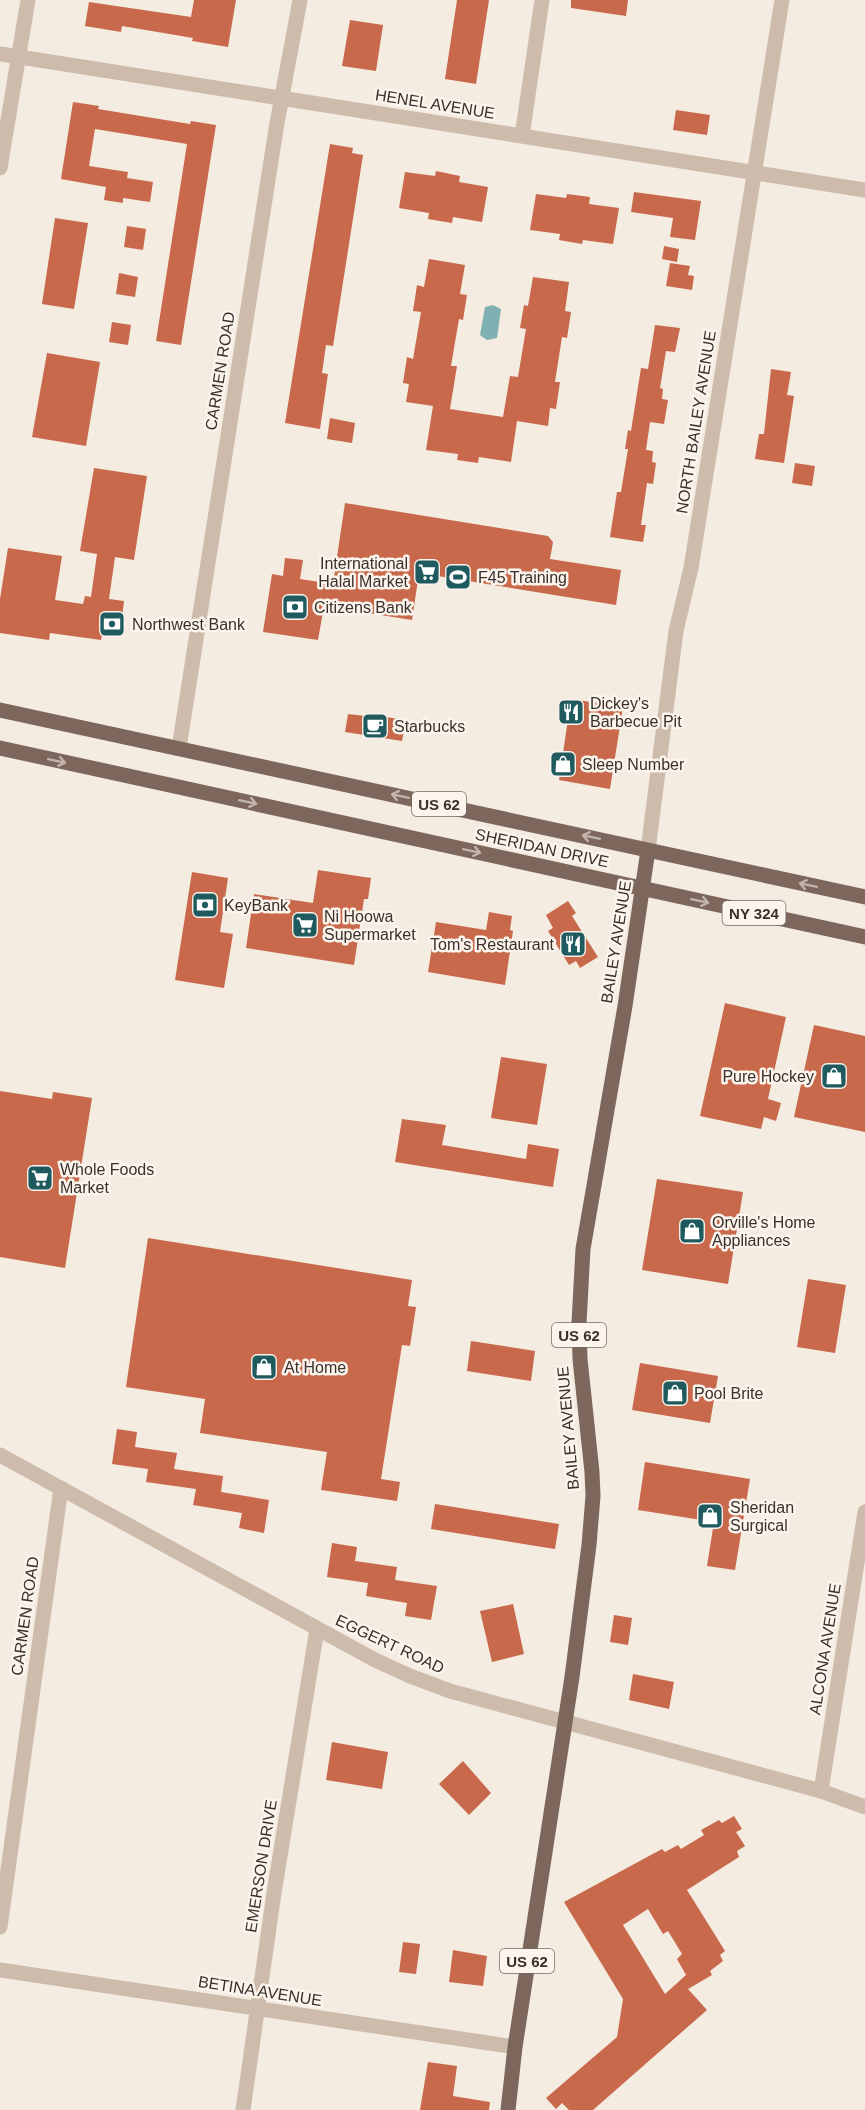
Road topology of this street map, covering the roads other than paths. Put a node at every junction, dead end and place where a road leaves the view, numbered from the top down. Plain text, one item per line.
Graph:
1 (28, 0) edge
2 (300, 0) edge
3 (542, 0) edge
4 (782, 0) edge
5 (0, 54) edge
6 (18, 57) junction
7 (281, 98) junction
8 (522, 136) junction
9 (0, 168) edge
10 (754, 173) junction
11 (865, 190) edge
12 (0, 710) edge
13 (0, 748) edge
14 (179, 748) junction
15 (648, 850) junction
16 (643, 889) junction
17 (865, 897) edge
18 (865, 937) edge
19 (0, 1455) edge
20 (61, 1488) junction
21 (865, 1512) edge
22 (317, 1629) junction
23 (565, 1721) junction
24 (821, 1791) junction
25 (865, 1807) edge
26 (0, 1928) edge
27 (0, 1970) edge
28 (258, 2010) junction
29 (515, 2047) junction
30 (243, 2110) edge
31 (508, 2110) edge

1 - 6 street
2 - 7 street, CARMEN ROAD
3 - 8 street
4 - 10 street, NORTH BAILEY AVENUE
5 - 6 street, HENEL AVENUE
6 - 7 street, HENEL AVENUE
6 - 9 street
7 - 8 street, HENEL AVENUE
7 - 14 street, CARMEN ROAD
8 - 10 street, HENEL AVENUE
10 - 11 street, HENEL AVENUE
10 - 15 street, NORTH BAILEY AVENUE
12 - 14 main road, SHERIDAN DRIVE / US 62
13 -> 16 main road, SHERIDAN DRIVE / US 62
15 -> 14 main road, SHERIDAN DRIVE / US 62
15 - 16 main road, BAILEY AVENUE / US 62
17 -> 15 main road, SHERIDAN DRIVE / NY 324
16 -> 18 main road, SHERIDAN DRIVE / NY 324
16 - 23 main road, BAILEY AVENUE / US 62
19 - 20 street, EGGERT ROAD
20 - 22 street, EGGERT ROAD
20 - 26 street, CARMEN ROAD
21 - 24 street, ALCONA AVENUE
22 - 23 street, EGGERT ROAD
22 - 28 street, EMERSON DRIVE
23 - 24 street, EGGERT ROAD
23 - 29 main road, BAILEY AVENUE / US 62
24 - 25 street, EGGERT ROAD
27 - 28 street, BETINA AVENUE
28 - 29 street, BETINA AVENUE
28 - 30 street, EMERSON DRIVE
29 - 31 main road, BAILEY AVENUE / US 62

